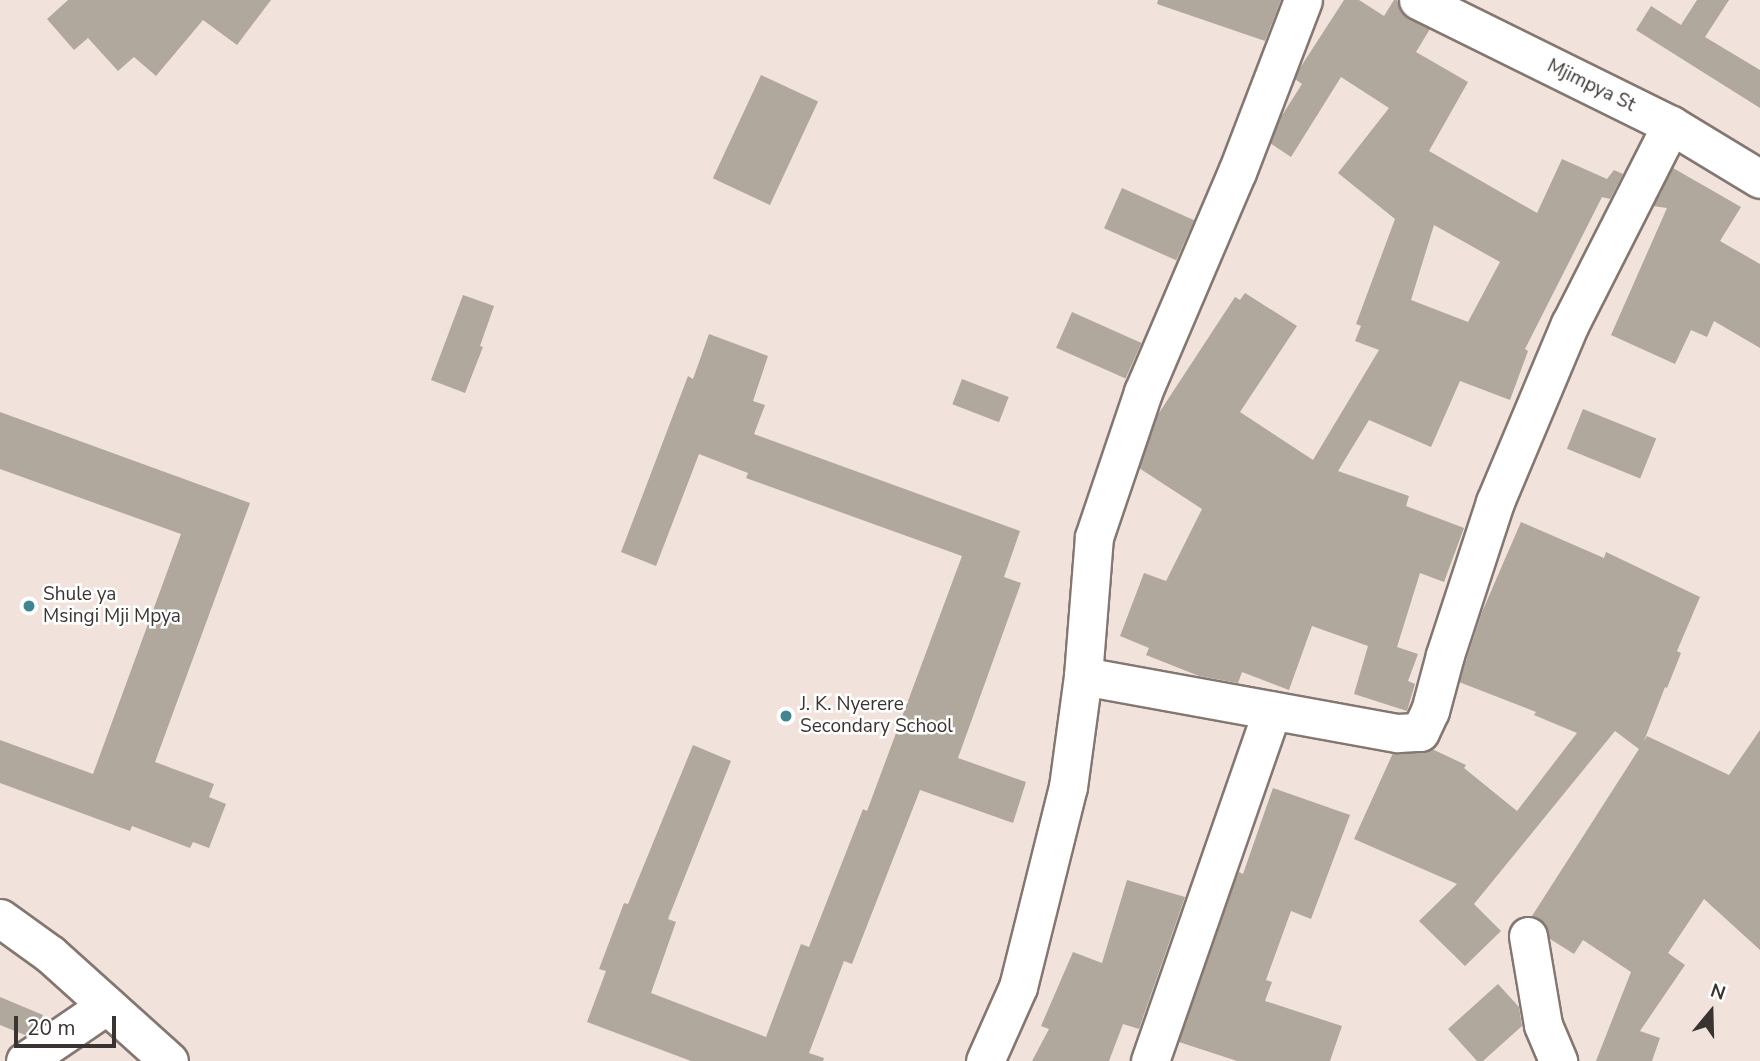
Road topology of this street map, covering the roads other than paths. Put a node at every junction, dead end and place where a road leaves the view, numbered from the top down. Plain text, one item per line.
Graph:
1 (1303, 0) edge
2 (1418, 0) edge
3 (1671, 125) junction
4 (1754, 164) edge
5 (1083, 676) junction
6 (1272, 711) junction
7 (0, 918) edge
8 (1528, 936) dead end
9 (107, 1005) junction
10 (25, 1061) edge
11 (169, 1061) edge
12 (985, 1061) edge
13 (1150, 1061) edge
14 (1558, 1061) edge

1 - 5 street
2 - 3 street, Mjimpya St
3 - 4 street, Mjimpya St
3 - 6 street
5 - 6 street
5 - 12 street
6 - 13 street
7 - 9 street
8 - 14 street
9 - 10 street
9 - 11 street

